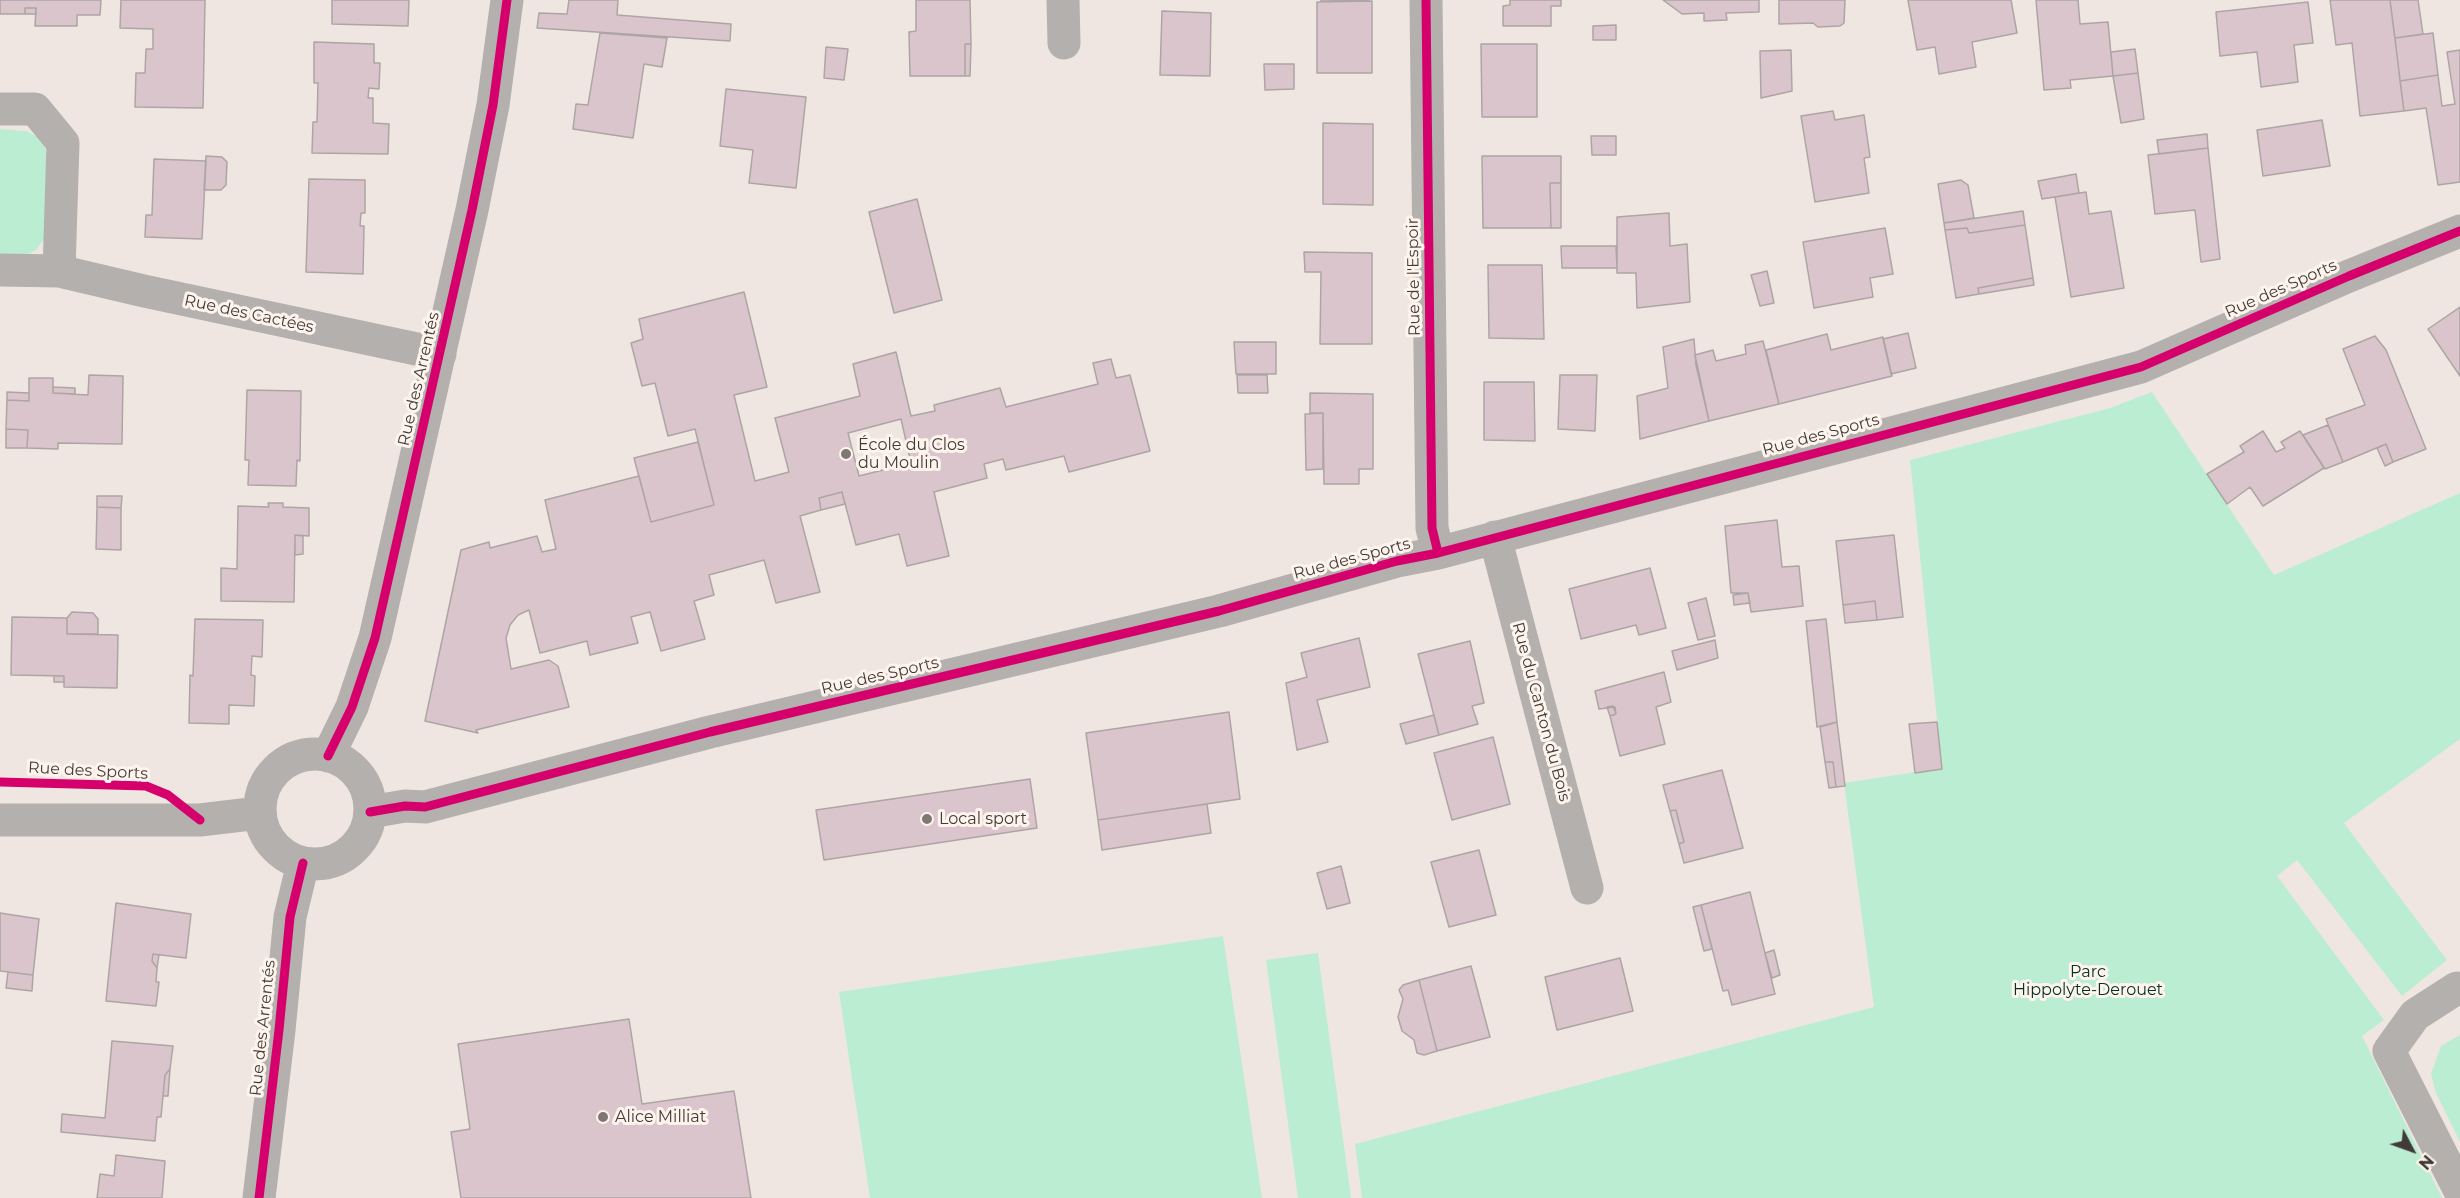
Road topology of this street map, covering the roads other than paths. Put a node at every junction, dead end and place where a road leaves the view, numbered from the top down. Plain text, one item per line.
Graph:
1 (507, 0) edge
2 (1063, 0) edge
3 (1426, 0) edge
4 (1064, 43) dead end
5 (0, 109) edge
6 (2460, 231) edge
7 (0, 270) edge
8 (59, 271) junction
9 (440, 354) junction
10 (1495, 537) junction
11 (1438, 553) junction
12 (328, 756) junction
13 (370, 812) junction
14 (259, 813) junction
15 (0, 820) edge
16 (303, 863) junction
17 (1587, 888) dead end
18 (2457, 988) dead end
19 (2460, 1191) edge
20 (259, 1198) edge

1 - 9 street, Rue des Arrentés
2 - 4 street
3 - 11 street, Rue de l'Espoir
5 - 8 street
6 - 10 street, Rue des Sports
7 - 8 street, Rue des Cactées
8 - 9 street, Rue des Cactées
9 - 12 street, Rue des Arrentés
10 - 11 street, Rue des Sports
10 - 17 street, Rue du Canton du Bois
11 - 13 street, Rue des Sports
12 - 13 street
12 - 14 street
13 - 16 street
14 - 15 street
14 - 16 street
16 - 20 street, Rue des Arrentés
18 - 19 street

